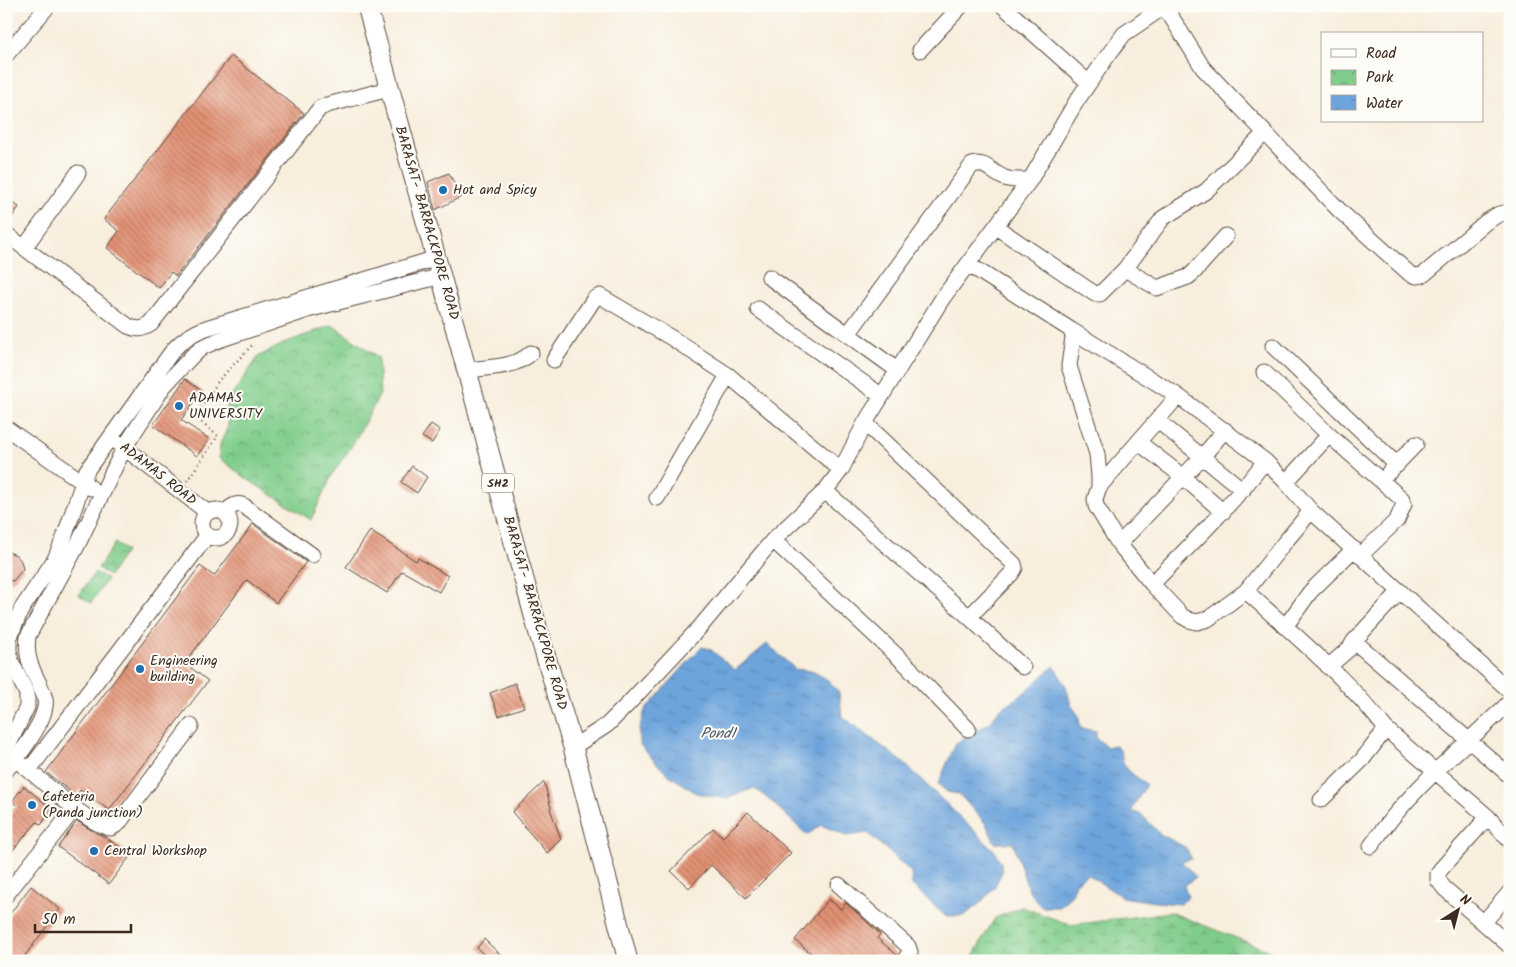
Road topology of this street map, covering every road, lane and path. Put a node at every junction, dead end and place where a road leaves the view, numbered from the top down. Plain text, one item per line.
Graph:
1 (48, 6) edge
2 (367, 6) edge
3 (961, 6) edge
4 (1003, 6) edge
5 (1162, 7) edge
6 (920, 50) dead end
7 (6, 55) edge
8 (1089, 82) junction
9 (390, 89) junction
10 (1265, 133) junction
11 (78, 173) dead end
12 (1030, 180) junction
13 (1510, 212) edge
14 (996, 227) junction
15 (6, 234) edge
16 (1226, 236) dead end
17 (24, 248) junction
18 (968, 264) junction
19 (439, 267) junction
20 (1125, 268) junction
21 (769, 277) dead end
22 (758, 309) dead end
23 (1071, 330) junction
24 (848, 334) junction
25 (256, 340) dead end
26 (1273, 346) dead end
27 (531, 353) dead end
28 (554, 360) dead end
29 (468, 370) junction
30 (897, 370) junction
31 (1264, 372) dead end
32 (728, 375) junction
33 (882, 396) junction
34 (1178, 396) junction
35 (1158, 421) junction
36 (865, 423) junction
37 (6, 428) edge
38 (1225, 430) junction
39 (1329, 435) junction
40 (110, 436) junction
41 (1138, 442) junction
42 (1416, 444) dead end
43 (122, 452) junction
44 (1202, 457) junction
45 (1265, 461) junction
46 (1396, 465) junction
47 (841, 470) junction
48 (1182, 476) junction
49 (1382, 481) junction
50 (1286, 482) junction
51 (84, 483) junction
52 (185, 484) dead end
53 (1099, 487) junction
54 (1243, 490) junction
55 (825, 491) junction
56 (100, 494) junction
57 (657, 498) dead end
58 (1312, 511) junction
59 (225, 512) junction
60 (1223, 512) junction
61 (204, 516) junction
62 (207, 536) junction
63 (773, 540) junction
64 (1119, 544) junction
65 (1357, 552) junction
66 (312, 555) dead end
67 (1152, 584) junction
68 (1246, 591) junction
69 (1400, 591) junction
70 (21, 610) junction
71 (968, 616) junction
72 (36, 620) junction
73 (1284, 627) junction
74 (1354, 641) junction
75 (1023, 667) dead end
76 (1328, 667) junction
77 (1510, 691) edge
78 (1510, 702) edge
79 (190, 726) dead end
80 (968, 729) dead end
81 (1386, 729) junction
82 (1468, 741) junction
83 (573, 747) junction
84 (9, 760) edge
85 (29, 770) junction
86 (1436, 771) junction
87 (1510, 776) edge
88 (1321, 800) dead end
89 (75, 808) junction
90 (1488, 817) junction
91 (1510, 841) edge
92 (1371, 846) dead end
93 (839, 885) dead end
94 (1510, 892) edge
95 (6, 895) edge
96 (1484, 922) junction
97 (1510, 946) edge
98 (628, 961) edge
99 (904, 961) edge

1 - 7 street
2 - 9 main road, BARASAT- BARRACKPORE ROAD / SH2
3 - 6 street
4 - 8 street
5 - 8 street
5 - 10 street
8 - 12 street
9 - 17 street
9 - 19 main road, BARASAT- BARRACKPORE ROAD / SH2
10 - 13 street
10 - 20 street
11 - 17 street
12 - 14 street
12 - 24 street
14 - 18 street
14 - 20 street
15 - 17 street
16 - 20 street
18 - 23 street
18 - 30 street
19 - 29 main road, BARASAT- BARRACKPORE ROAD / SH2
19 - 40 street
19 - 43 street
21 - 24 street
22 - 33 street
23 - 34 street
23 - 53 street
24 - 30 street
25 - 52 path
26 - 46 street
27 - 29 street
28 - 32 street
29 - 83 main road, BARASAT- BARRACKPORE ROAD / SH2
30 - 33 street
31 - 39 street
32 - 47 street
32 - 57 street
33 - 36 street
34 - 35 street
34 - 38 street
35 - 41 street
35 - 44 street
36 - 47 street
36 - 71 street
37 - 51 street
38 - 44 street
38 - 45 street
39 - 49 street
39 - 50 street
40 - 43 street, ADAMAS ROAD
40 - 51 street
41 - 48 street
41 - 53 street
42 - 46 street
43 - 56 street
43 - 61 street, ADAMAS ROAD
44 - 48 street
44 - 54 street
45 - 50 street
45 - 54 street
46 - 49 street
47 - 55 street
48 - 60 street
48 - 64 street
49 - 65 street
50 - 58 street
51 - 56 street
51 - 70 street
53 - 64 street
54 - 60 street
55 - 63 street
55 - 71 street
56 - 72 street
58 - 65 street
58 - 68 street
59 - 61 street
59 - 62 street
59 - 66 street
60 - 67 street
61 - 62 street
62 - 85 street
63 - 80 street
63 - 83 street
64 - 67 street
65 - 69 street
65 - 73 street
67 - 68 street
68 - 73 street
69 - 74 street
69 - 77 street
70 - 72 street
70 - 84 street
71 - 75 street
72 - 84 street
73 - 76 street
74 - 76 street
74 - 82 street
76 - 81 street
78 - 82 street
79 - 89 street
81 - 86 street
81 - 88 street
82 - 86 street
82 - 87 street
83 - 98 main road, BARASAT- BARRACKPORE ROAD / SH2
84 - 85 street
85 - 89 street
86 - 90 street
86 - 92 street
89 - 95 street
90 - 91 street
90 - 96 street
93 - 99 street
94 - 96 street
96 - 97 street

